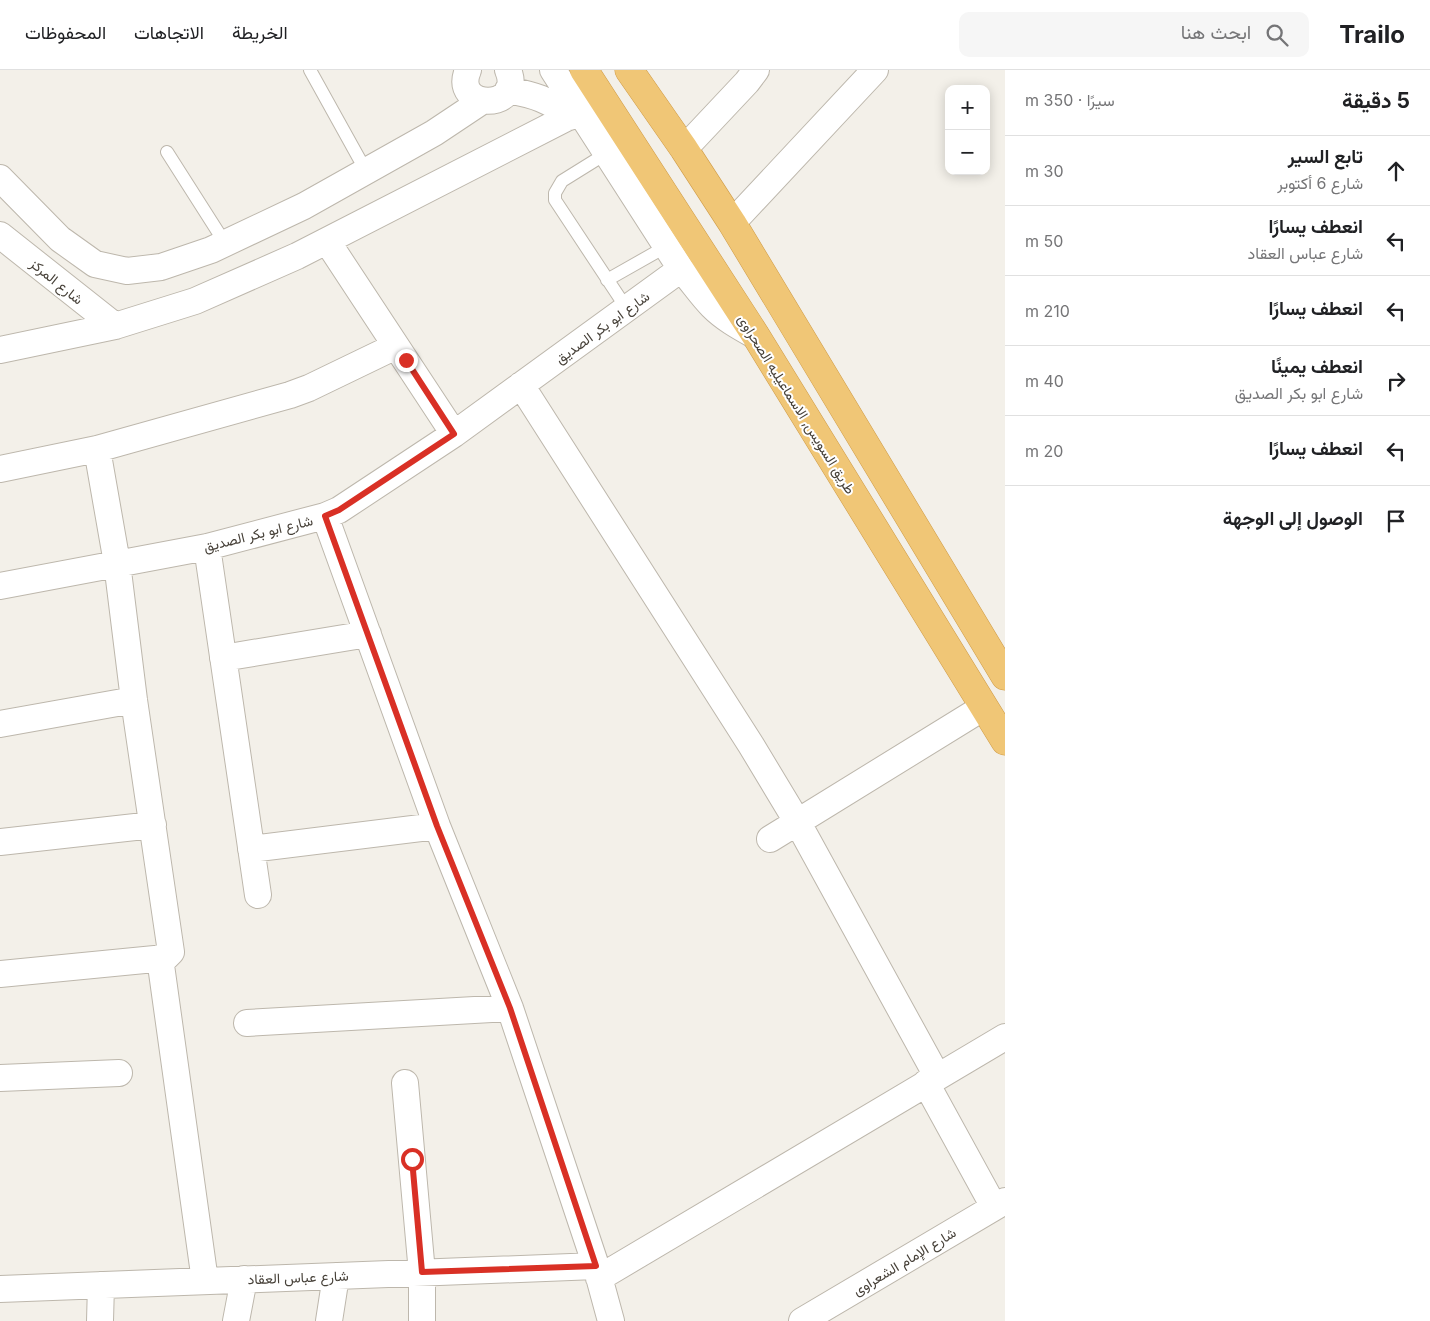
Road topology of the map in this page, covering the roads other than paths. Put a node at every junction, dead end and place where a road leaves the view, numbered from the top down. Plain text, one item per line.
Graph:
1 (310, 70) edge
2 (468, 70) edge
3 (554, 70) edge
4 (584, 70) edge
5 (629, 70) edge
6 (756, 70) edge
7 (875, 70) edge
8 (508, 80) edge
9 (482, 101) junction
10 (575, 114) junction
11 (684, 149) junction
12 (167, 152) dead end
13 (607, 153) junction
14 (366, 171) junction
15 (0, 178) edge
16 (732, 223) junction
17 (0, 235) edge
18 (327, 241) junction
19 (225, 243) junction
20 (667, 246) junction
21 (681, 269) junction
22 (607, 280) junction
23 (627, 309) junction
24 (115, 326) junction
25 (756, 336) junction
26 (396, 346) junction
27 (0, 350) edge
28 (521, 384) junction
29 (454, 434) junction
30 (97, 449) junction
31 (0, 469) edge
32 (325, 516) junction
33 (207, 547) junction
34 (117, 563) junction
35 (0, 586) edge
36 (368, 634) junction
37 (223, 658) junction
38 (1005, 676) edge
39 (134, 700) junction
40 (984, 707) junction
41 (0, 724) edge
42 (1005, 741) edge
43 (798, 823) junction
44 (153, 825) junction
45 (437, 826) junction
46 (770, 839) dead end
47 (0, 842) edge
48 (251, 849) junction
49 (258, 894) dead end
50 (160, 958) junction
51 (0, 974) edge
52 (510, 1008) junction
53 (247, 1022) dead end
54 (1005, 1037) edge
55 (120, 1074) dead end
56 (0, 1078) edge
57 (932, 1080) junction
58 (405, 1084) dead end
59 (1000, 1204) edge
60 (422, 1272) junction
61 (598, 1272) junction
62 (336, 1276) junction
63 (244, 1279) junction
64 (205, 1281) junction
65 (100, 1285) junction
66 (0, 1289) edge
67 (815, 1317) edge
68 (100, 1321) edge
69 (236, 1321) edge
70 (329, 1321) edge
71 (422, 1321) edge
72 (612, 1321) edge

1 - 14 lane
2 - 9 street
3 - 10 street
4 - 25 highway, طريق السويس, الاسماعيليه الصحراوى
5 - 11 highway
6 - 11 street
7 - 16 street
8 - 9 street
8 - 10 street
9 - 14 street
10 - 13 street
10 - 18 street
11 - 16 highway
12 - 19 lane
13 - 20 street
13 - 22 lane
14 - 19 street
15 - 19 street
16 - 38 highway
17 - 24 street, شارع المركز
18 - 24 street
18 - 26 street
20 - 21 street
20 - 22 lane
21 - 23 street, شارع ابو بكر الصديق
21 - 25 street
22 - 23 lane
23 - 28 street, شارع ابو بكر الصديق
24 - 27 street
25 - 40 highway, طريق السويس, الاسماعيليه الصحراوى
26 - 29 street
26 - 30 street
28 - 29 street, شارع ابو بكر الصديق
28 - 43 street
29 - 32 street, شارع ابو بكر الصديق
30 - 31 street
30 - 34 street
32 - 33 street, شارع ابو بكر الصديق
32 - 36 street
33 - 34 street, شارع ابو بكر الصديق
33 - 37 street
34 - 35 street, شارع ابو بكر الصديق
34 - 39 street
36 - 37 street
36 - 45 street
37 - 48 street
39 - 41 street
39 - 44 street
40 - 42 highway, طريق السويس, الاسماعيليه الصحراوى
40 - 43 street
43 - 46 street
43 - 57 street
44 - 47 street
44 - 50 street
45 - 48 street
45 - 52 street
48 - 49 street
50 - 51 street
50 - 64 street
52 - 53 street
52 - 61 street
54 - 57 street
55 - 56 street
57 - 59 street
57 - 61 street
58 - 60 street
59 - 67 street, شارع الإمام الشعراوى
60 - 61 street, شارع عباس العقاد
60 - 62 street, شارع عباس العقاد
60 - 71 street
61 - 72 street
62 - 63 street, شارع عباس العقاد
62 - 70 street
63 - 64 street, شارع عباس العقاد
63 - 69 street
64 - 65 street, شارع عباس العقاد
65 - 66 street, شارع عباس العقاد
65 - 68 street

